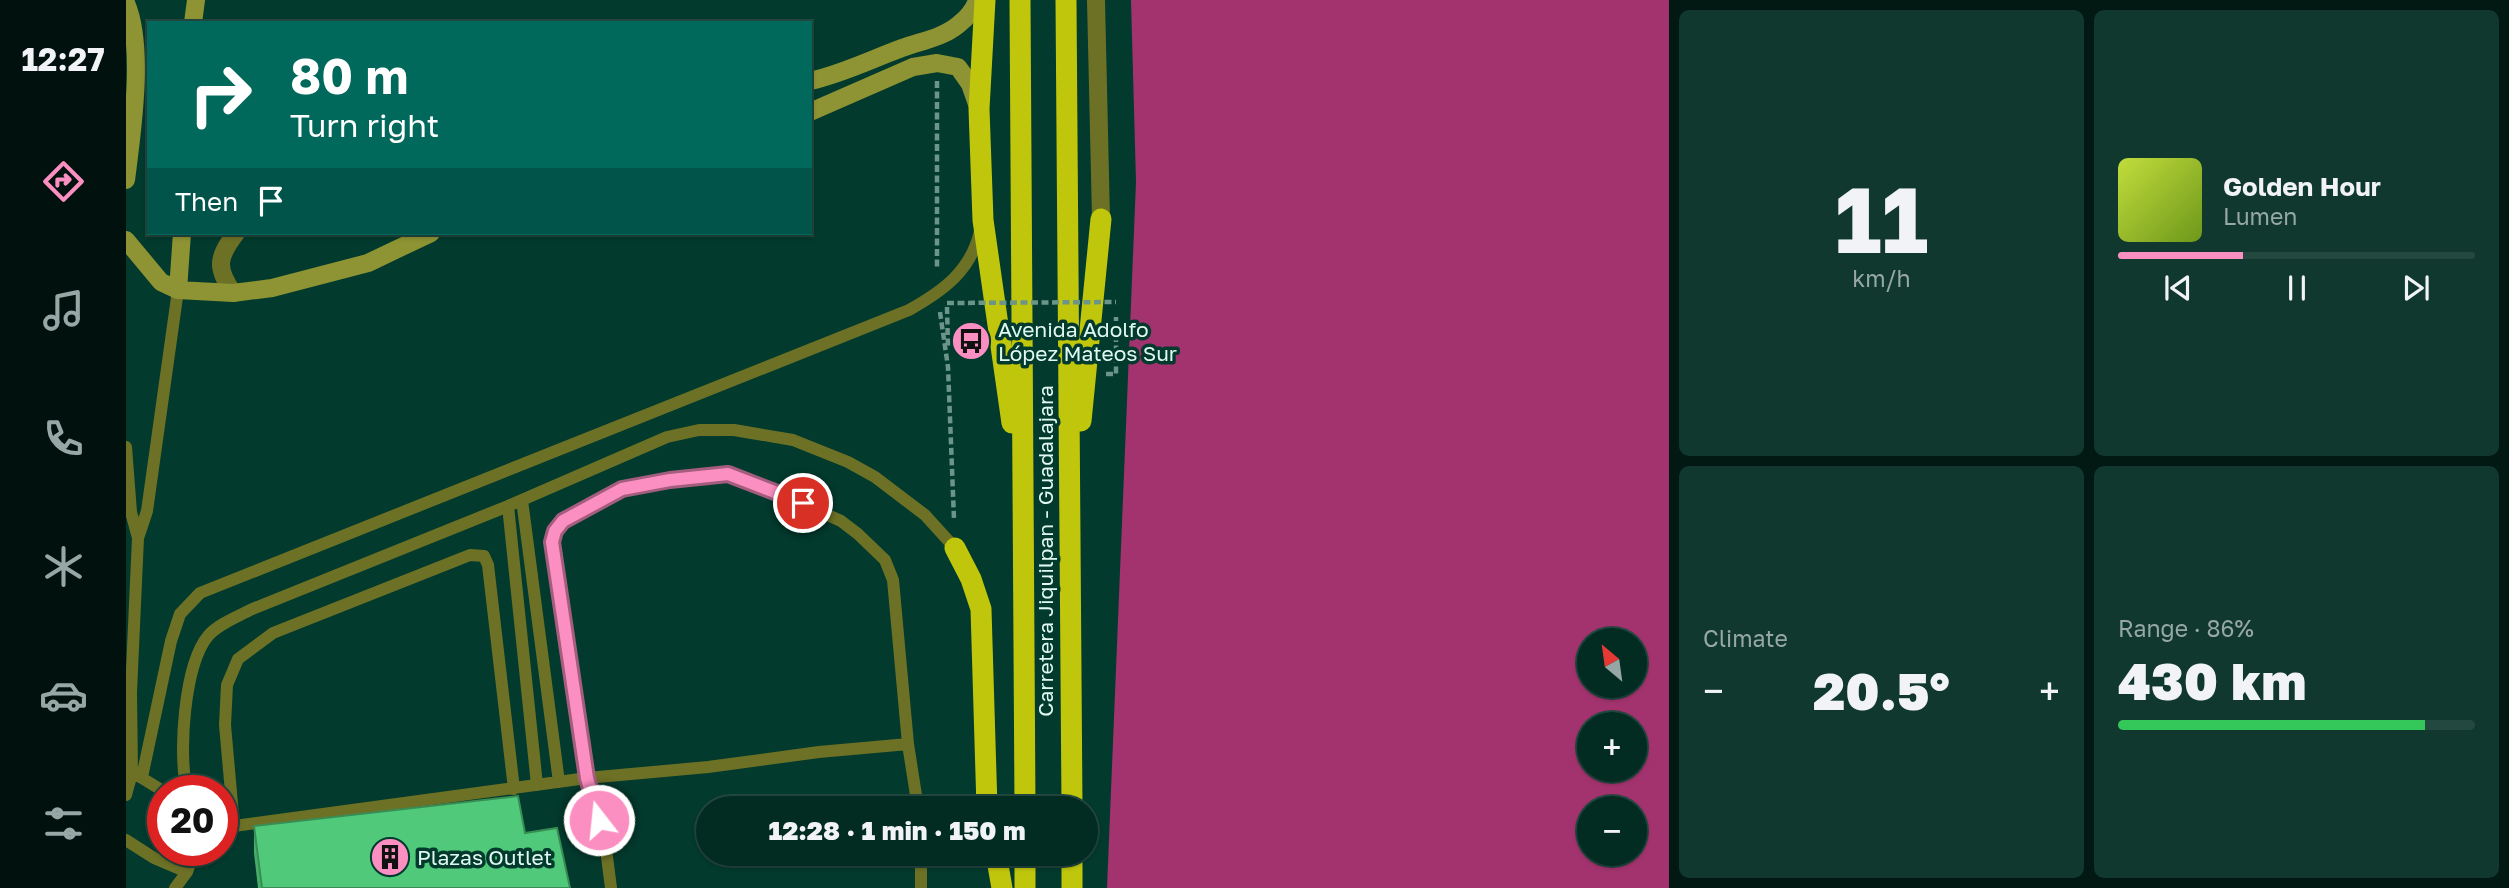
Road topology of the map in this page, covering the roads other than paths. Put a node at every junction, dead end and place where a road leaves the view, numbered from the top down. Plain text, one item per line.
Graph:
1 (196, 0) edge
2 (977, 0) edge
3 (985, 0) edge
4 (1020, 0) edge
5 (1066, 0) edge
6 (1096, 0) edge
7 (126, 3) edge
8 (193, 21) edge
9 (832, 76) junction
10 (812, 81) edge
11 (839, 99) junction
12 (979, 109) junction
13 (812, 111) edge
14 (126, 180) edge
15 (1101, 219) joint
16 (983, 220) junction
17 (182, 235) edge
18 (235, 235) edge
19 (427, 235) edge
20 (126, 240) edge
21 (178, 290) junction
22 (233, 293) junction
23 (126, 447) edge
24 (522, 500) junction
25 (1023, 500) junction
26 (508, 506) junction
27 (1070, 531) junction
28 (138, 538) junction
29 (955, 548) joint
30 (131, 598) edge
31 (908, 744) junction
32 (137, 775) junction
33 (183, 775) edge
34 (226, 775) edge
35 (587, 778) junction
36 (147, 781) edge
37 (559, 782) junction
38 (537, 785) junction
39 (513, 789) junction
40 (126, 795) edge
41 (916, 796) edge
42 (987, 796) edge
43 (1025, 796) edge
44 (1072, 796) edge
45 (238, 825) edge
46 (126, 840) edge
47 (189, 866) edge
48 (921, 866) edge
49 (998, 866) edge
50 (1025, 866) edge
51 (1072, 866) edge
52 (187, 872) junction
53 (175, 888) edge
54 (611, 888) edge
55 (921, 888) edge
56 (1002, 888) edge
57 (1025, 888) edge
58 (1072, 888) edge

1 - 8 street
2 - 9 street
3 - 12 highway
4 - 25 highway, Carretera Jiquilpan - Guadalajara
5 - 27 highway, Carretera Jiquilpan - Guadalajara
6 - 15 street
7 - 14 street
9 - 10 street
9 - 11 street
11 - 12 street
11 - 13 street
12 - 16 highway
15 - 27 highway
16 - 25 highway
16 - 32 lane
17 - 21 street
18 - 22 street
19 - 22 street
20 - 21 street
21 - 22 street
21 - 28 lane
23 - 28 lane
24 - 26 lane
24 - 29 lane
24 - 37 lane
25 - 43 highway, Carretera Jiquilpan - Guadalajara
26 - 33 lane
26 - 38 lane
27 - 44 highway, Carretera Jiquilpan - Guadalajara
28 - 30 lane
29 - 42 highway
30 - 32 lane
31 - 35 lane
31 - 35 lane
31 - 41 lane
32 - 36 lane
32 - 40 lane
34 - 39 lane
35 - 37 lane
35 - 54 lane
37 - 38 lane
38 - 39 lane
39 - 45 lane
46 - 52 lane
47 - 52 lane
48 - 55 lane
49 - 56 highway
50 - 57 highway
51 - 58 highway
52 - 53 lane

